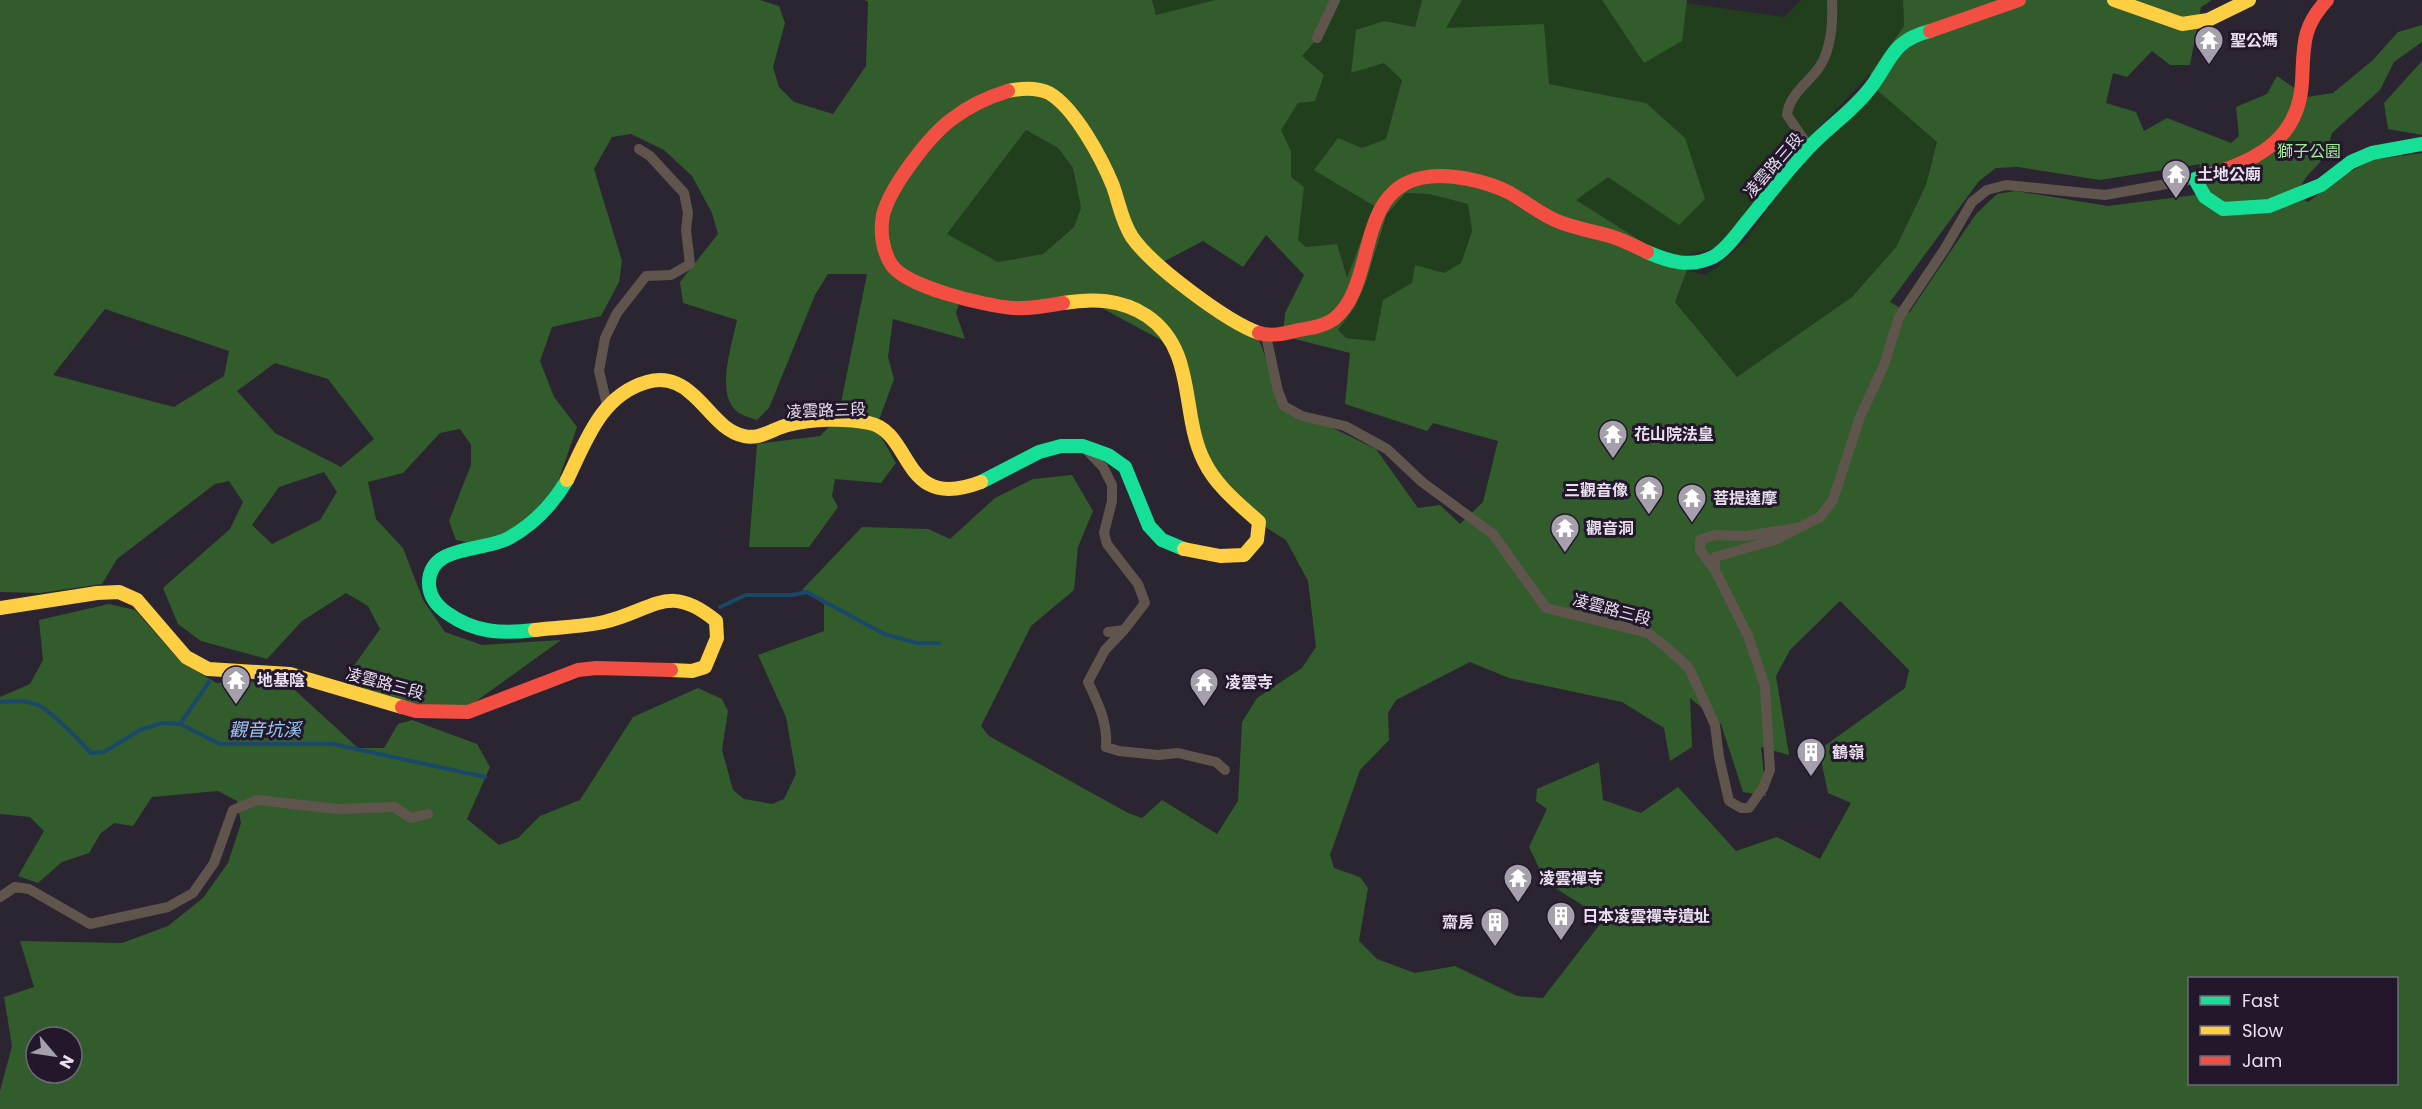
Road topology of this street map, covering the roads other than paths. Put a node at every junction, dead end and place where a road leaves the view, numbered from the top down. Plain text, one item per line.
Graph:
1 (1335, 0) edge
2 (1832, 0) edge
3 (2019, 0) edge
4 (2114, 0) edge
5 (2250, 0) edge
6 (2327, 0) edge
7 (1317, 38) dead end
8 (2422, 144) edge
9 (1809, 147) junction
10 (639, 149) dead end
11 (2194, 179) junction
12 (1266, 336) junction
13 (607, 405) junction
14 (1083, 446) junction
15 (1797, 528) junction
16 (1715, 570) junction
17 (0, 608) edge
18 (1124, 630) junction
19 (1108, 632) dead end
20 (1224, 770) dead end
21 (428, 814) dead end
22 (0, 897) edge

1 - 7 street
2 - 9 street
3 - 9 street, 凌雲路三段
4 - 5 street
6 - 11 street, 凌雲路三段
8 - 11 street
9 - 12 street, 凌雲路三段
10 - 13 street
11 - 15 street, 凌雲路三段
12 - 14 street, 凌雲路三段
12 - 16 street, 凌雲路三段
13 - 14 street, 凌雲路三段
13 - 17 street, 凌雲路三段
14 - 18 street
15 - 16 street, 凌雲路三段
15 - 16 street, 凌雲路三段
18 - 19 street
18 - 20 street
21 - 22 street

